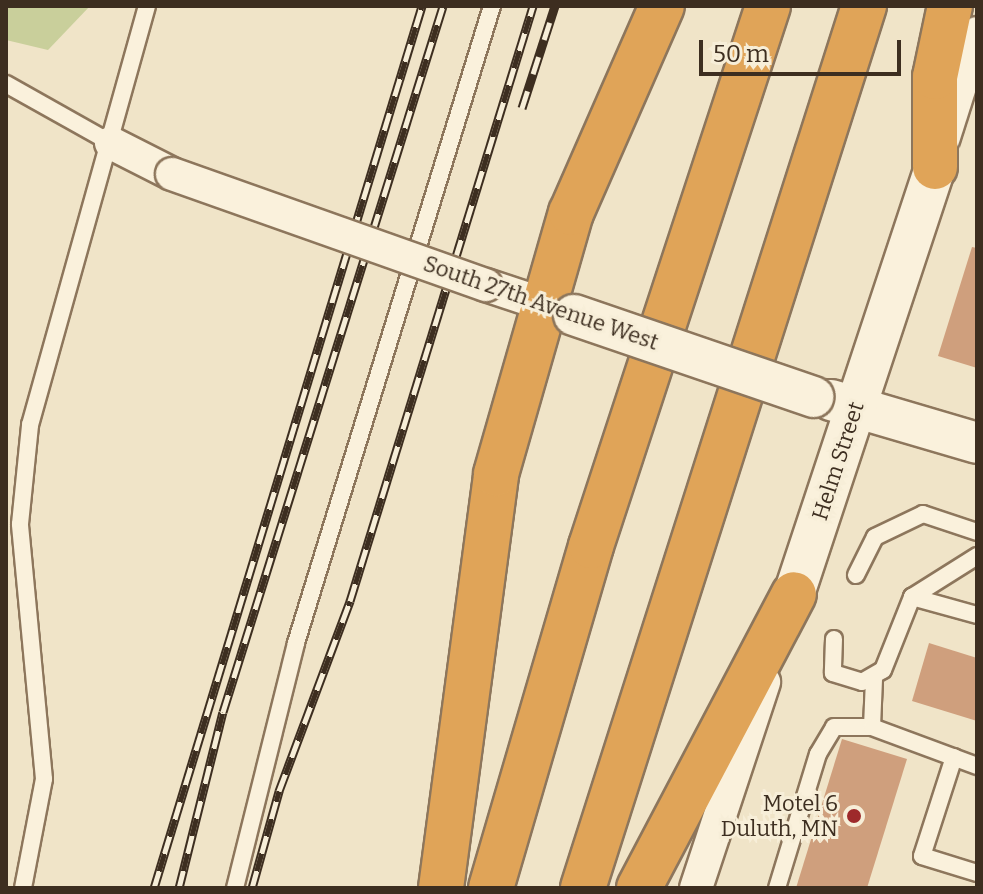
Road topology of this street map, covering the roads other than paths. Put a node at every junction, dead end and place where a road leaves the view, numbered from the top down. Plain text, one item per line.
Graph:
1 (147, 6) edge
2 (492, 6) edge
3 (662, 6) edge
4 (768, 6) edge
5 (864, 6) edge
6 (950, 6) edge
7 (977, 33) edge
8 (971, 71) edge
9 (6, 84) edge
10 (111, 143) junction
11 (935, 167) junction
12 (557, 309) junction
13 (856, 405) junction
14 (977, 443) edge
15 (977, 532) edge
16 (977, 556) edge
17 (856, 575) dead end
18 (794, 594) junction
19 (912, 597) junction
20 (977, 615) edge
21 (834, 639) dead end
22 (874, 679) junction
23 (872, 727) junction
24 (954, 757) junction
25 (977, 766) edge
26 (977, 873) edge
27 (23, 888) edge
28 (235, 888) edge
29 (441, 888) edge
30 (491, 888) edge
31 (583, 888) edge
32 (639, 888) edge
33 (696, 888) edge
34 (777, 888) edge

1 - 10 lane
2 - 28 lane
3 - 12 highway
4 - 30 highway
5 - 31 highway
6 - 11 highway
7 - 8 street, Helm Street
8 - 11 street, Helm Street
9 - 10 lane
10 - 12 street, South 27th Avenue West, bridge
10 - 27 lane
11 - 13 street, Helm Street
12 - 13 street, South 27th Avenue West, bridge
12 - 29 highway
13 - 14 street, South 27th Avenue West
13 - 18 street, Helm Street
15 - 17 lane
16 - 19 lane
18 - 32 highway
18 - 33 street, Helm Street
19 - 20 lane
19 - 22 lane
21 - 22 lane
22 - 23 lane
23 - 24 lane
23 - 34 lane
24 - 25 lane
24 - 26 lane

